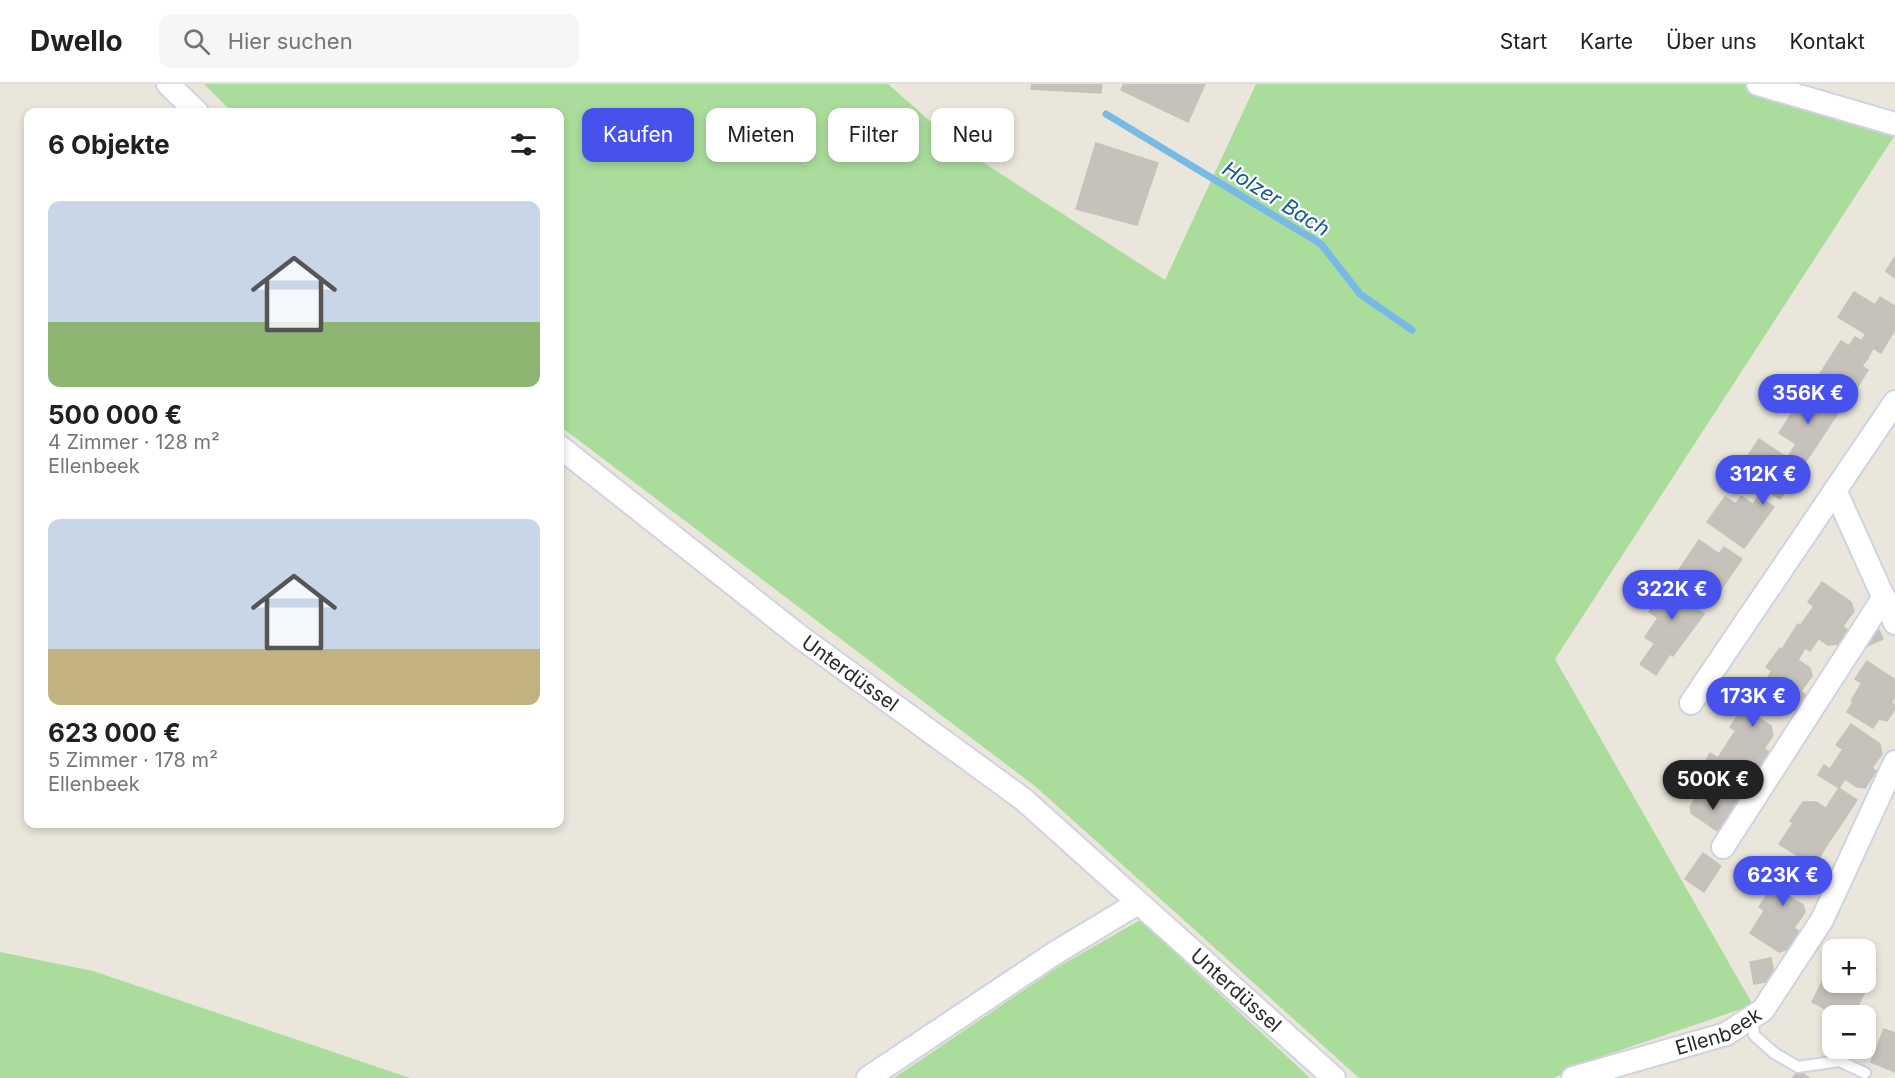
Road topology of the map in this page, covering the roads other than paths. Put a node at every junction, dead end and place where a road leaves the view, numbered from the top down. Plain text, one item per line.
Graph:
1 (168, 84) edge
2 (1758, 84) edge
3 (193, 108) edge
4 (1895, 124) edge
5 (1895, 402) edge
6 (564, 450) edge
7 (1835, 490) junction
8 (1884, 597) junction
9 (1895, 623) edge
10 (1690, 703) dead end
11 (1895, 762) edge
12 (1723, 847) dead end
13 (1138, 903) junction
14 (1752, 1017) junction
15 (1865, 1073) dead end
16 (868, 1078) edge
17 (1334, 1078) edge
18 (1573, 1078) edge

1 - 3 street
2 - 4 street
5 - 7 street
6 - 13 street, Unterdüssel
7 - 8 street
7 - 10 street
8 - 9 street
8 - 12 street
11 - 14 street, Ellenbeek
13 - 16 street
13 - 17 street, Unterdüssel
14 - 15 lane
14 - 18 street, Ellenbeek

